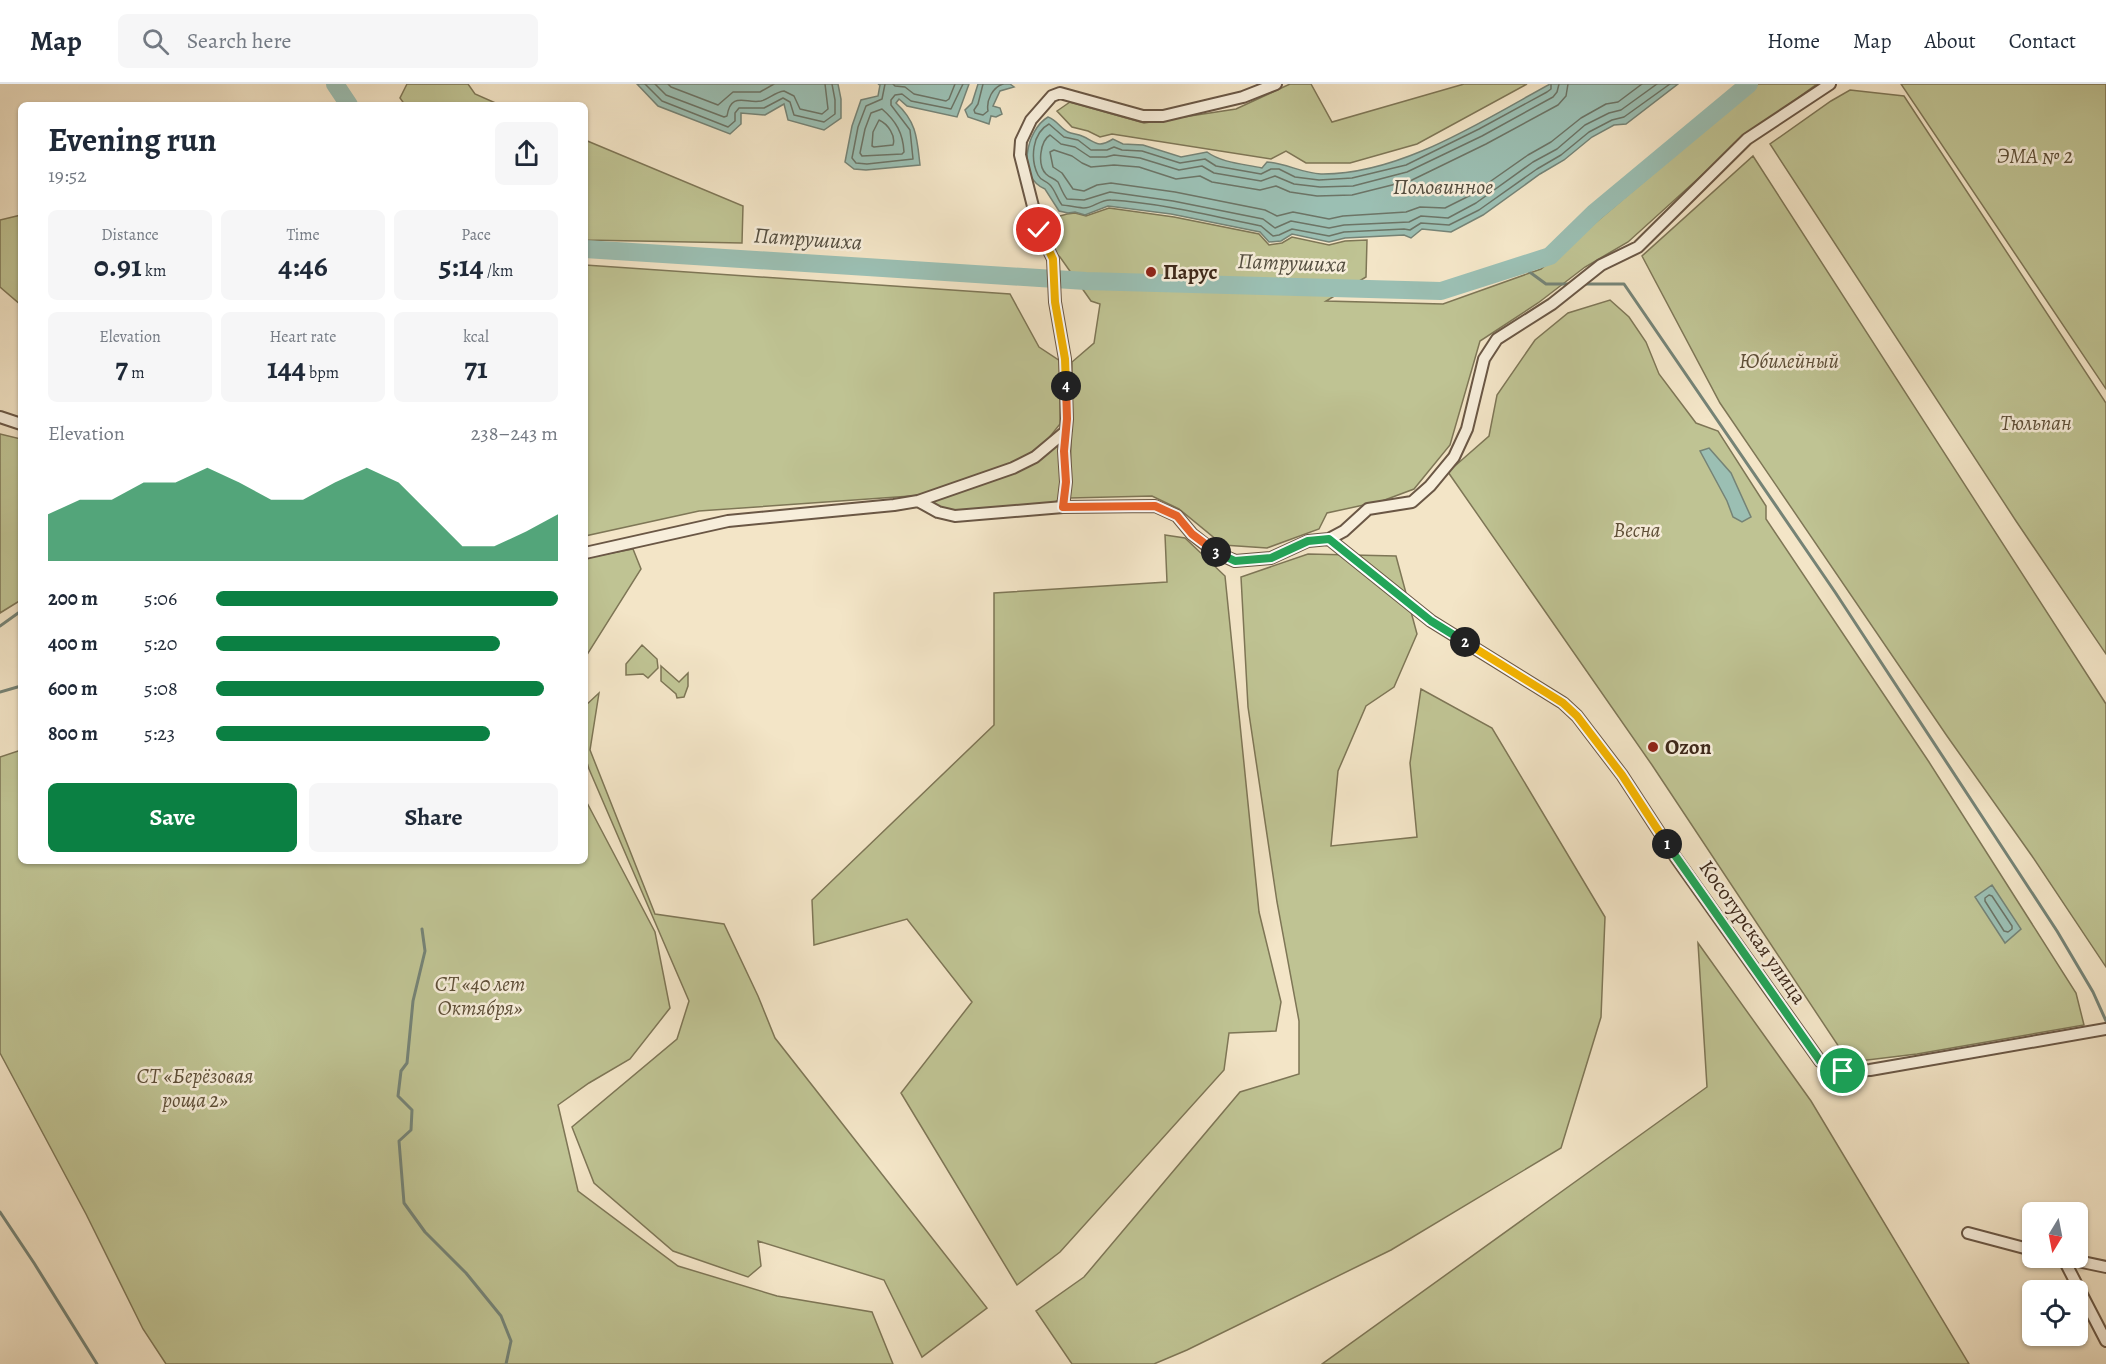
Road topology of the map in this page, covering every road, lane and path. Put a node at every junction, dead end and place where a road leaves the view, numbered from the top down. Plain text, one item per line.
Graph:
1 (1276, 84) edge
2 (1830, 84) edge
3 (0, 417) edge
4 (18, 423) edge
5 (1066, 431) junction
6 (918, 501) junction
7 (1063, 507) junction
8 (1329, 539) junction
9 (588, 552) edge
10 (2106, 1029) edge
11 (1968, 1233) dead end
12 (2022, 1247) edge
13 (2088, 1263) edge
14 (2106, 1267) edge
15 (2066, 1268) edge
16 (2106, 1341) edge

1 - 5 street
2 - 8 street
3 - 4 street
5 - 6 street
5 - 7 street
6 - 7 street
6 - 9 street
7 - 8 street
8 - 10 street, Косотурская улица
11 - 12 street
13 - 14 street
15 - 16 street

